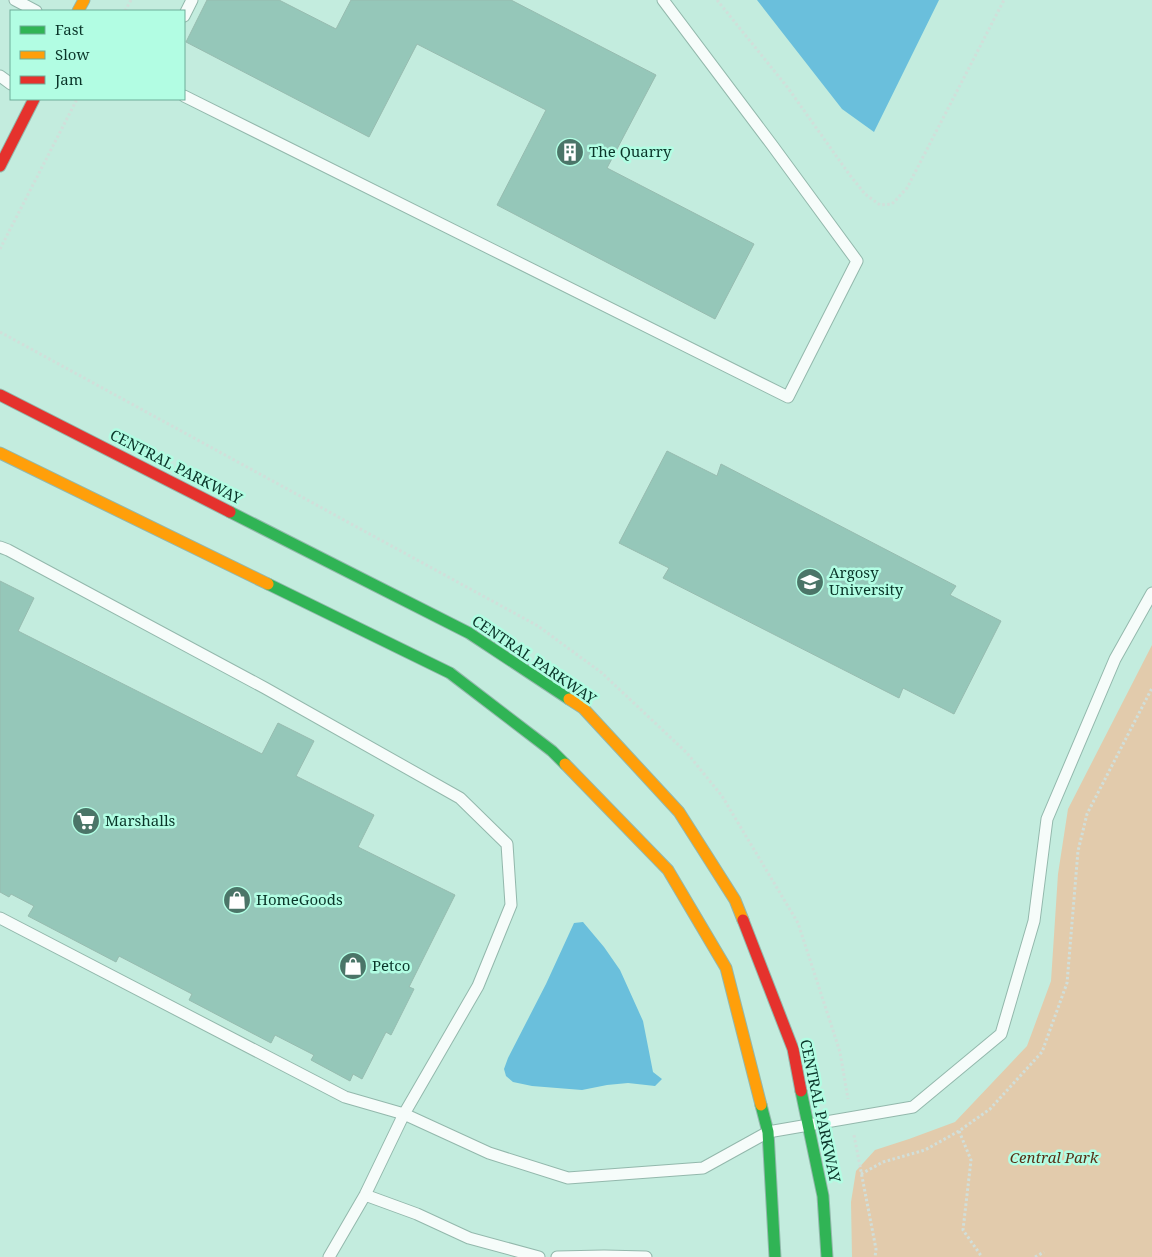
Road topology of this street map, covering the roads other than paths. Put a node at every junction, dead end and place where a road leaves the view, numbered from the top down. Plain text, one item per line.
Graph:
1 (15, 0) edge
2 (192, 0) edge
3 (663, 0) edge
4 (34, 10) edge
5 (185, 14) edge
6 (185, 96) edge
7 (33, 100) edge
8 (0, 166) edge
9 (0, 395) edge
10 (0, 453) edge
11 (0, 547) edge
12 (1152, 593) edge
13 (0, 918) edge
14 (404, 1114) junction
15 (809, 1124) junction
16 (768, 1132) junction
17 (365, 1195) junction
18 (328, 1257) edge
19 (539, 1257) edge
20 (557, 1257) edge
21 (646, 1257) edge
22 (775, 1257) edge
23 (827, 1257) edge

1 - 4 lane
2 - 5 lane
3 - 6 lane
7 - 8 street
9 - 15 street, CENTRAL PARKWAY
10 - 16 street
11 - 14 lane
12 - 15 lane
13 - 14 lane
14 - 16 lane
14 - 17 lane
15 - 16 lane
15 - 23 street, CENTRAL PARKWAY
16 - 22 street
17 - 18 lane
17 - 19 lane
20 - 21 lane

